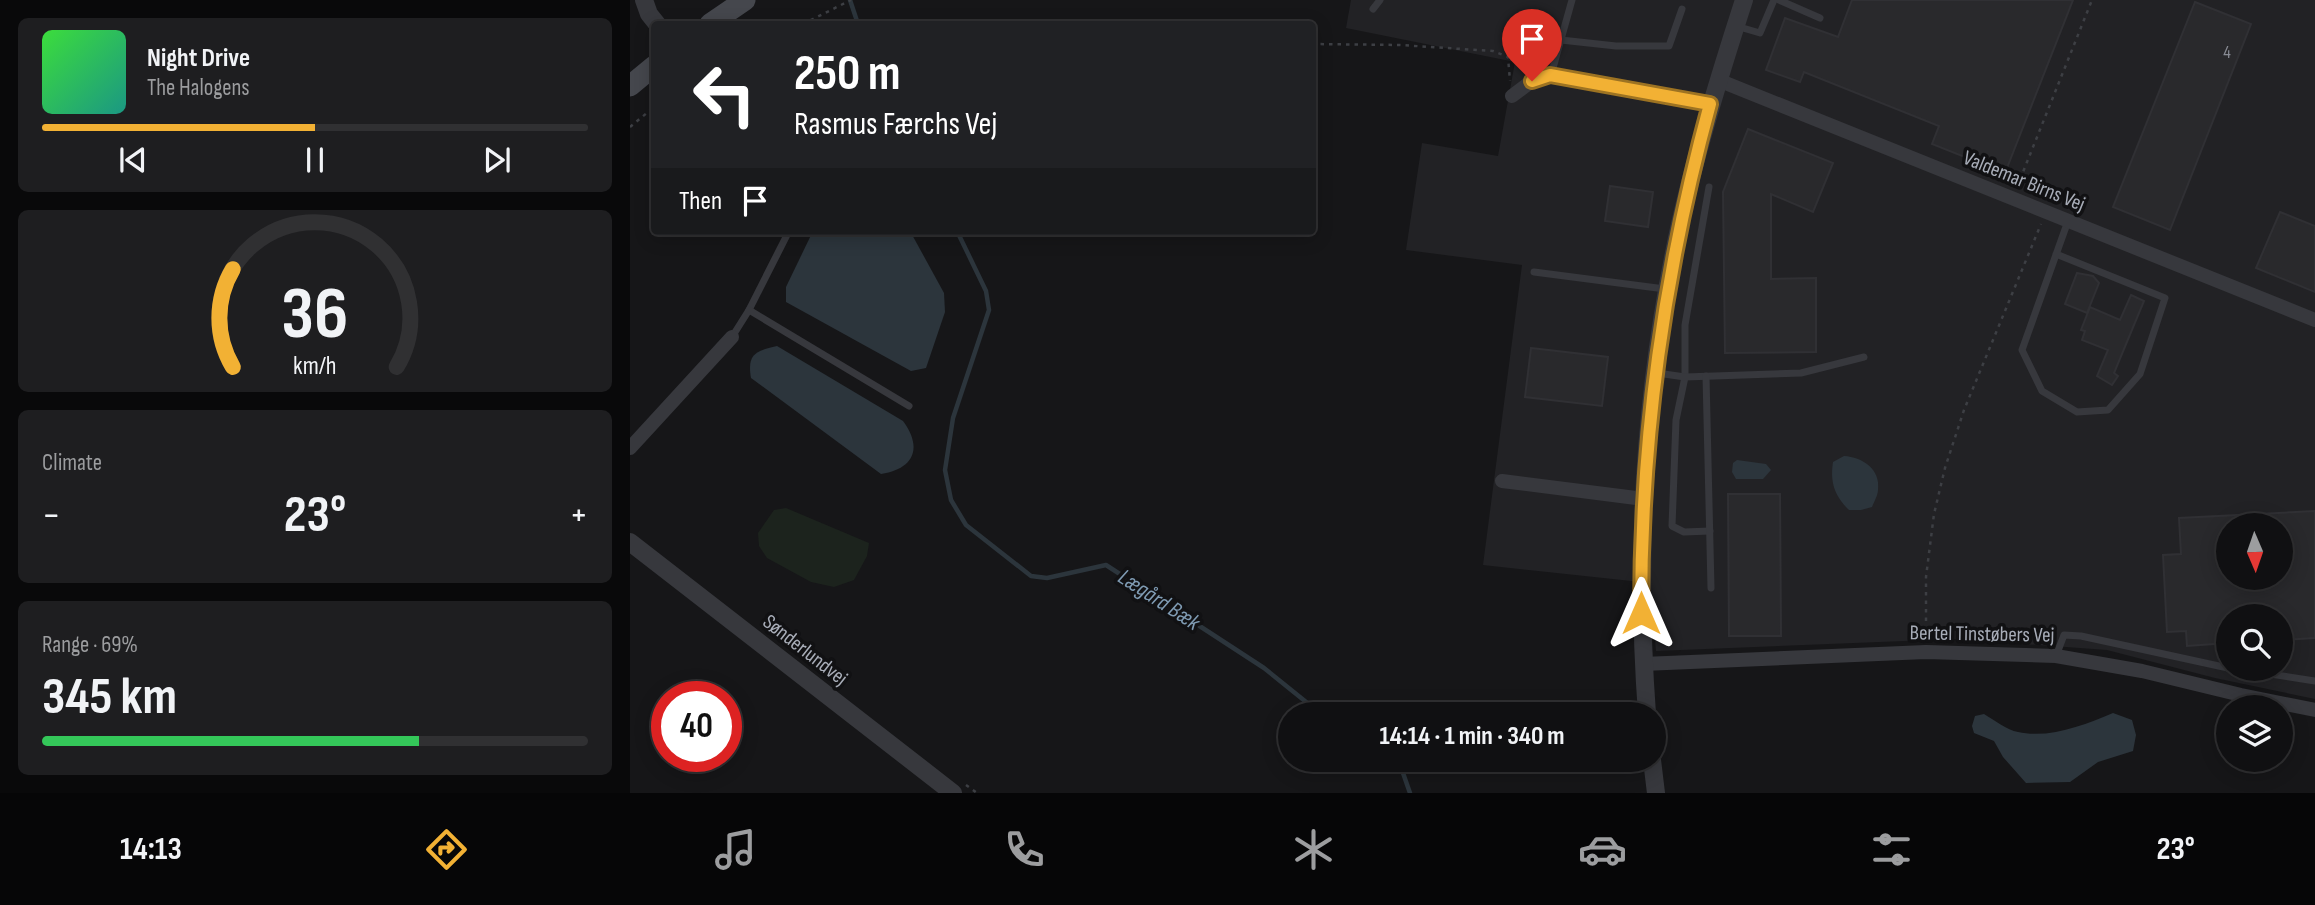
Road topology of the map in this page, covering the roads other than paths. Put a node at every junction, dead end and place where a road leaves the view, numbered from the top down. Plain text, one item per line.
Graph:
1 (644, 0) edge
2 (744, 0) edge
3 (1380, 0) edge
4 (1572, 0) edge
5 (1744, 0) edge
6 (1777, 0) edge
7 (1373, 9) dead end
8 (1682, 9) dead end
9 (1820, 18) dead end
10 (655, 21) edge
11 (714, 21) edge
12 (1735, 26) junction
13 (1561, 40) junction
14 (651, 68) edge
15 (1550, 75) junction
16 (1718, 80) junction
17 (630, 86) edge
18 (1512, 96) road end
19 (1710, 104) junction
20 (1709, 187) dead end
21 (2068, 221) junction
22 (787, 235) edge
23 (2056, 254) junction
24 (1534, 272) dead end
25 (1667, 290) junction
26 (749, 310) junction
27 (2315, 320) edge
28 (732, 337) joint
29 (1864, 357) dead end
30 (1656, 373) junction
31 (1706, 376) junction
32 (1685, 377) junction
33 (909, 406) dead end
34 (630, 448) edge
35 (1502, 481) dead end
36 (1644, 499) junction
37 (1710, 531) junction
38 (630, 542) edge
39 (1711, 588) dead end
40 (2056, 656) junction
41 (1643, 664) junction
42 (2216, 665) edge
43 (2293, 678) edge
44 (2315, 681) edge
45 (1646, 702) edge
46 (2315, 710) edge
47 (1653, 772) edge
48 (953, 793) edge
49 (1656, 793) edge

1 - 10 street
2 - 11 main road
3 - 7 lane
4 - 13 lane
5 - 12 street
6 - 9 lane
6 - 12 lane
8 - 13 lane
12 - 16 street
13 - 15 lane
14 - 17 main road
15 - 18 street
15 - 19 street
16 - 19 street
16 - 21 street, Valdemar Birns Vej
19 - 25 street
20 - 32 lane
21 - 23 lane
21 - 27 street, Valdemar Birns Vej
22 - 26 lane
23 - 23 lane
24 - 25 lane
25 - 30 street
26 - 28 lane
26 - 33 lane
28 - 34 street
29 - 31 lane
30 - 32 lane
30 - 36 street
31 - 32 lane
31 - 37 lane
32 - 37 lane
35 - 36 street
36 - 41 street
37 - 39 lane
38 - 48 street, Sønderlundvej
40 - 41 street, Bertel Tinstøbers Vej
40 - 42 lane
40 - 46 street, Bertel Tinstøbers Vej
41 - 45 street
43 - 44 lane
47 - 49 street

